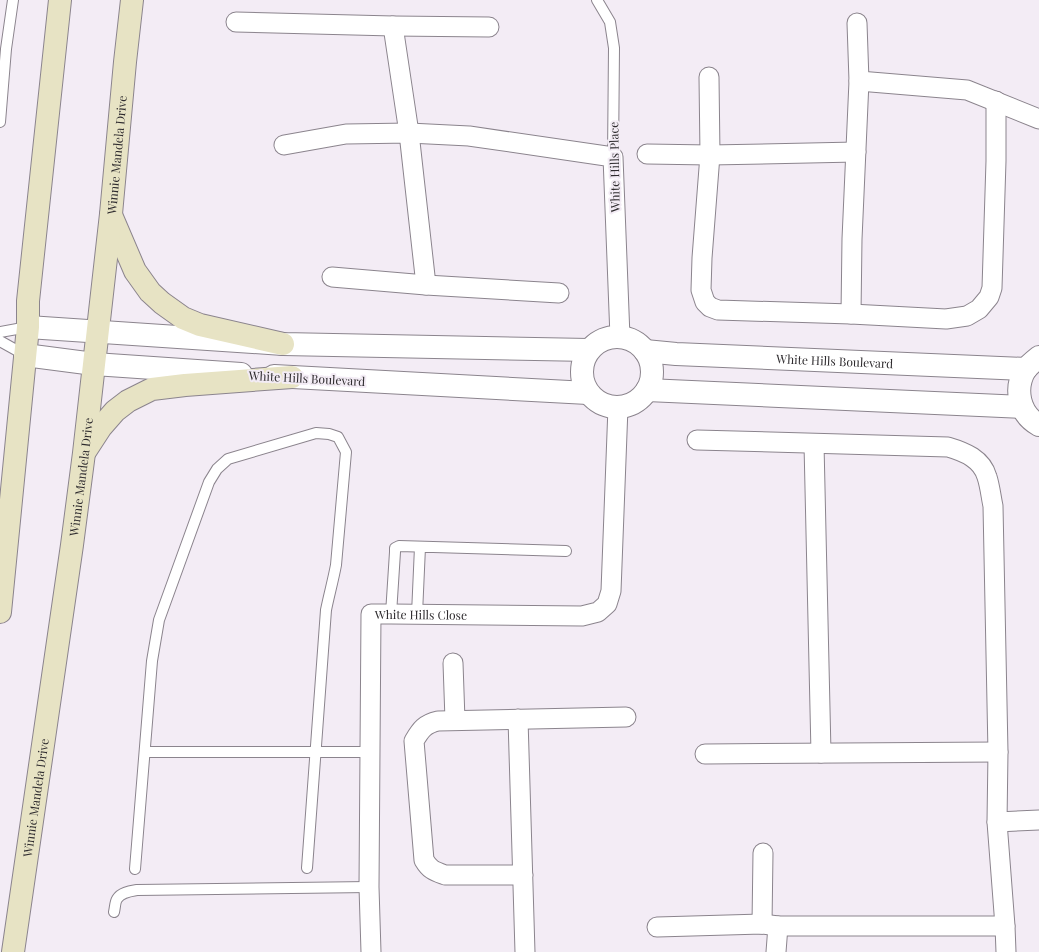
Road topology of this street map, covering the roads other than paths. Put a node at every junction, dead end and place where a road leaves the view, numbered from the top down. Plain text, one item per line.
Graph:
1 (13, 0) edge
2 (60, 0) edge
3 (132, 0) edge
4 (597, 0) edge
5 (236, 22) dead end
6 (857, 23) dead end
7 (392, 26) junction
8 (489, 27) dead end
9 (708, 78) dead end
10 (859, 81) junction
11 (996, 101) junction
12 (1039, 120) edge
13 (0, 122) edge
14 (409, 133) junction
15 (284, 145) dead end
16 (856, 152) junction
17 (647, 154) dead end
18 (710, 155) junction
19 (613, 156) junction
20 (111, 214) junction
21 (332, 277) dead end
22 (426, 284) junction
23 (559, 293) dead end
24 (851, 314) junction
25 (28, 327) junction
26 (0, 332) edge
27 (98, 332) junction
28 (620, 337) junction
29 (0, 340) edge
30 (283, 344) junction
31 (589, 350) junction
32 (645, 350) junction
33 (26, 355) junction
34 (1032, 363) edge
35 (94, 364) junction
36 (292, 377) junction
37 (647, 390) junction
38 (588, 393) junction
39 (618, 407) junction
40 (1022, 407) junction
41 (1039, 426) edge
42 (697, 440) dead end
43 (814, 444) junction
44 (84, 453) junction
45 (420, 547) junction
46 (566, 551) dead end
47 (0, 612) edge
48 (391, 614) junction
49 (417, 614) junction
50 (453, 663) dead end
51 (626, 717) dead end
52 (518, 719) junction
53 (454, 720) junction
54 (145, 752) junction
55 (316, 752) junction
56 (370, 752) junction
57 (998, 752) junction
58 (821, 753) junction
59 (705, 754) dead end
60 (1039, 820) edge
61 (997, 822) junction
62 (763, 853) dead end
63 (307, 868) dead end
64 (135, 869) dead end
65 (523, 876) junction
66 (369, 887) junction
67 (114, 912) dead end
68 (770, 925) junction
69 (1005, 926) junction
70 (657, 928) dead end
71 (13, 952) edge
72 (371, 952) edge
73 (525, 952) edge
74 (776, 952) edge
75 (1006, 952) edge

1 - 13 lane
2 - 25 main road
3 - 20 main road, Winnie Mandela Drive
4 - 19 lane, White Hills Place
5 - 7 street
6 - 10 street
7 - 8 street
7 - 14 street
9 - 18 street
10 - 11 street
10 - 16 street
11 - 12 street
11 - 24 street
14 - 15 street
14 - 19 street
14 - 22 street
16 - 18 street
16 - 24 street
17 - 18 street
18 - 24 street
19 - 28 street, White Hills Place
20 - 27 main road, Winnie Mandela Drive
20 - 30 main road
21 - 22 street
22 - 23 street
25 - 26 lane
25 - 27 street
25 - 33 main road
27 - 30 street
27 - 35 main road, Winnie Mandela Drive
28 - 31 street
28 - 32 street
29 - 33 lane
30 - 31 street
31 - 38 street
32 - 34 street, White Hills Boulevard
32 - 37 street
33 - 35 street, White Hills Boulevard
33 - 47 main road
34 - 40 street
35 - 36 street, White Hills Boulevard
35 - 44 main road, Winnie Mandela Drive
36 - 38 street, White Hills Boulevard
36 - 44 main road
37 - 39 street
37 - 40 street
38 - 39 street
39 - 49 street, White Hills Close
40 - 41 street
42 - 43 street
43 - 57 street
43 - 58 street
44 - 71 main road, Winnie Mandela Drive
45 - 46 lane
45 - 48 lane
45 - 49 lane
48 - 49 street, White Hills Close
48 - 56 street, White Hills Close
50 - 53 street
51 - 52 street
52 - 53 street
52 - 65 street
53 - 65 street
54 - 55 lane
54 - 55 lane
54 - 64 lane
55 - 56 lane
55 - 63 lane
56 - 66 street, White Hills Close
57 - 58 street
57 - 61 street
58 - 59 street
60 - 61 street
61 - 69 street
62 - 68 street
65 - 73 street
66 - 67 lane
66 - 72 street, White Hills Close
68 - 69 street
68 - 70 street
68 - 74 street
69 - 75 street

